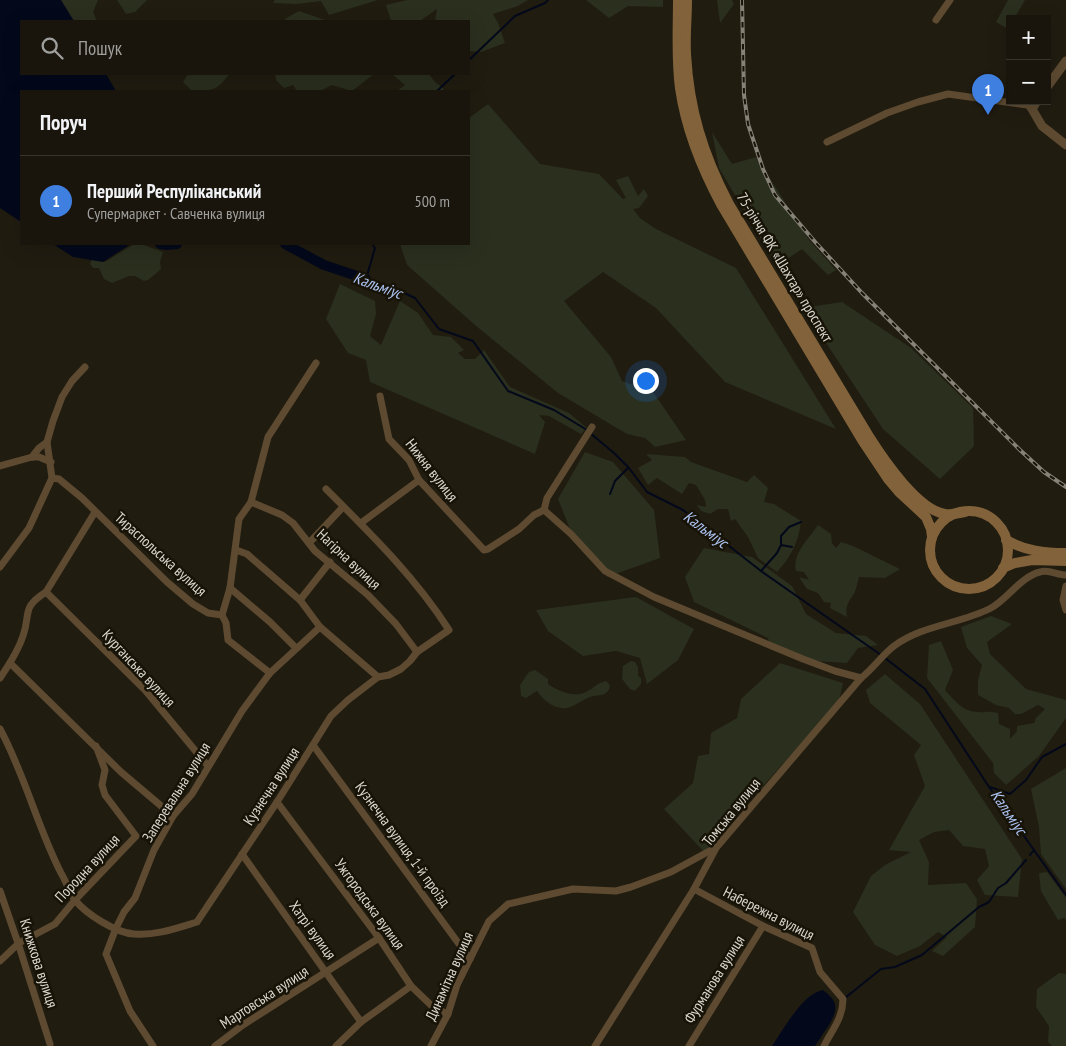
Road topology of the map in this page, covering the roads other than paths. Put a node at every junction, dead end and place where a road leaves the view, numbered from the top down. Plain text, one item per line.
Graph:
1 (678, 0) edge
2 (687, 0) edge
3 (950, 0) edge
4 (936, 20) dead end
5 (1066, 61) edge
6 (1051, 82) edge
7 (1006, 101) edge
8 (1034, 105) edge
9 (827, 142) dead end
10 (1066, 145) edge
11 (316, 363) dead end
12 (86, 367) dead end
13 (380, 396) dead end
14 (592, 427) dead end
15 (47, 442) junction
16 (32, 457) junction
17 (51, 462) junction
18 (0, 466) edge
19 (52, 478) junction
20 (419, 480) junction
21 (326, 489) dead end
22 (251, 502) junction
23 (344, 507) junction
24 (544, 510) junction
25 (95, 512) junction
26 (965, 512) junction
27 (361, 523) junction
28 (932, 537) junction
29 (1006, 540) junction
30 (310, 542) junction
31 (236, 550) junction
32 (1066, 554) edge
33 (330, 562) junction
34 (1066, 562) edge
35 (0, 567) edge
36 (1004, 568) junction
37 (1066, 575) edge
38 (1066, 586) edge
39 (230, 588) junction
40 (46, 592) junction
41 (300, 600) junction
42 (1066, 610) edge
43 (222, 615) junction
44 (320, 627) junction
45 (296, 648) junction
46 (417, 652) junction
47 (10, 663) junction
48 (270, 673) junction
49 (378, 677) junction
50 (0, 678) edge
51 (861, 678) junction
52 (0, 729) edge
53 (313, 745) junction
54 (96, 746) junction
55 (208, 766) junction
56 (277, 802) junction
57 (173, 816) junction
58 (716, 848) junction
59 (242, 854) junction
60 (694, 889) junction
61 (0, 891) edge
62 (75, 900) junction
63 (763, 926) junction
64 (116, 928) junction
65 (379, 938) junction
66 (19, 943) junction
67 (470, 959) junction
68 (0, 961) edge
69 (326, 972) junction
70 (411, 986) junction
71 (448, 1014) junction
72 (361, 1022) junction
73 (50, 1044) dead end
74 (153, 1046) edge
75 (215, 1046) edge
76 (336, 1046) edge
77 (431, 1046) edge
78 (595, 1046) edge
79 (689, 1046) edge
80 (824, 1046) edge

1 - 28 main road, 75-річчя ФК «Шахтар» проспект
2 - 26 main road, 75-річчя ФК «Шахтар» проспект
3 - 4 street
5 - 6 street
7 - 9 street
8 - 10 street
11 - 22 street
12 - 15 street
13 - 20 street, Нижня вулиця
14 - 24 street
15 - 16 street
15 - 17 street
16 - 17 street
16 - 18 street
17 - 19 street
19 - 25 street, Тираспольська вулиця
19 - 35 street
20 - 24 street, Нижня вулиця
20 - 27 street
21 - 23 street
22 - 30 street, Нагірна вулиця
22 - 31 street
23 - 27 street
23 - 30 street
24 - 51 street
25 - 40 street
25 - 43 street, Тираспольська вулиця
26 - 28 main road
26 - 29 main road
27 - 46 street, Кузнечна вулиця
28 - 36 main road
29 - 32 main road
29 - 36 main road
30 - 33 street, Нагірна вулиця
31 - 39 street
31 - 41 street
33 - 41 street
33 - 46 street, Нагірна вулиця
34 - 36 main road
37 - 51 street, Томська вулиця
38 - 42 street
39 - 43 street
39 - 45 street
40 - 47 street
40 - 55 street, Курганська вулиця
41 - 44 street
43 - 48 street
44 - 45 street, Заперевальна вулиця
44 - 49 street
45 - 48 street, Заперевальна вулиця
46 - 49 street, Кузнечна вулиця
47 - 50 street
47 - 54 street, Породна вулиця
48 - 55 street, Заперевальна вулиця
49 - 53 street, Кузнечна вулиця
51 - 58 street, Томська вулиця
52 - 62 street
53 - 56 street, Кузнечна вулиця
53 - 67 street, Кузнечна вулиця, 1-й проїзд
54 - 57 street, Породна вулиця
54 - 62 street, Породна вулиця
55 - 57 street, Заперевальна вулиця
56 - 59 street, Кузнечна вулиця
56 - 65 street, Ужгородська вулиця
57 - 64 street, Заперевальна вулиця
58 - 60 street, Томська вулиця
58 - 67 street, Динамітна вулиця
59 - 64 street, Кузнечна вулиця
59 - 69 street, Хатрі вулиця
60 - 63 street, Набережна вулиця
60 - 78 street, Томська вулиця
61 - 66 street, Книжкова вулиця
62 - 64 street, Кузнечна вулиця
62 - 66 street, Породна вулиця
63 - 79 street, Фурманова вулиця
63 - 80 street, Набережна вулиця
64 - 74 street, Заперевальна вулиця
65 - 69 street, Мартовська вулиця
65 - 70 street, Ужгородська вулиця
66 - 68 street, Породна вулиця
66 - 73 street, Книжкова вулиця
67 - 71 street, Динамітна вулиця
69 - 72 street, Хатрі вулиця
69 - 75 street, Мартовська вулиця
70 - 71 street, Ужгородська вулиця
70 - 72 street
71 - 77 street, Динамітна вулиця
72 - 76 street

